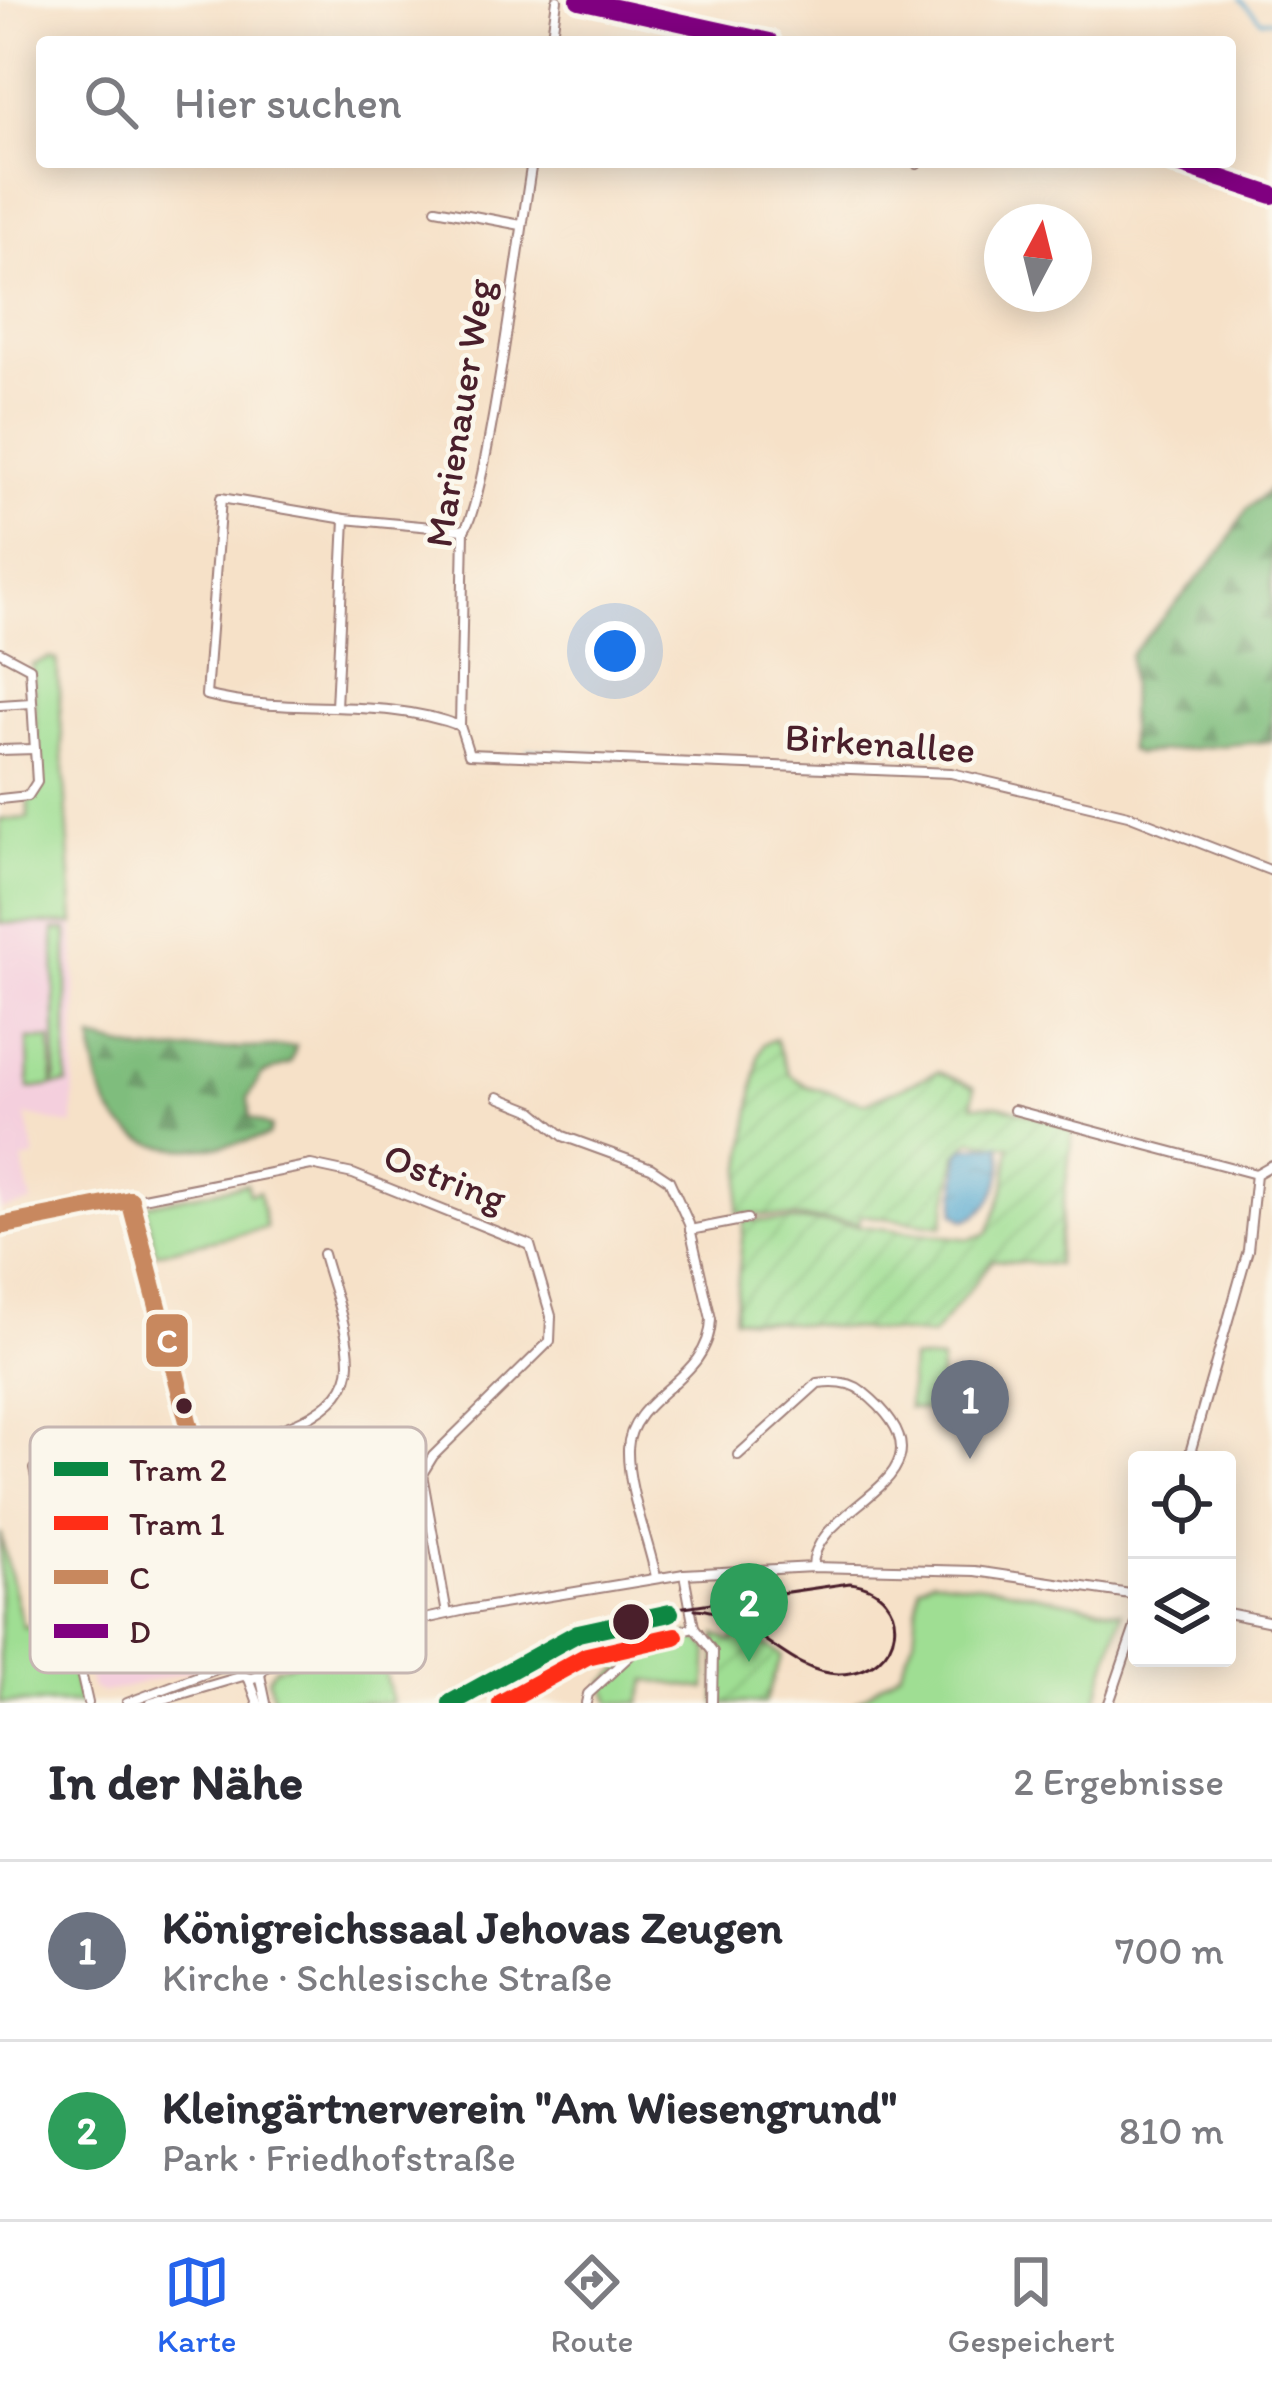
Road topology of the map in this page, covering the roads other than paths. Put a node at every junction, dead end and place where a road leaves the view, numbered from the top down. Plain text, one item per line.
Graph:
1 (557, 0) edge
2 (579, 0) edge
3 (552, 36) edge
4 (743, 36) edge
5 (531, 168) edge
6 (1190, 168) edge
7 (1272, 195) edge
8 (436, 208) dead end
9 (521, 225) junction
10 (345, 519) junction
11 (464, 530) junction
12 (0, 652) edge
13 (31, 703) junction
14 (0, 704) edge
15 (337, 707) junction
16 (460, 726) junction
17 (35, 749) junction
18 (0, 750) edge
19 (469, 754) joint
20 (0, 799) edge
21 (1272, 872) edge
22 (498, 1097) dead end
23 (1014, 1110) dead end
24 (1272, 1165) edge
25 (1256, 1174) junction
26 (130, 1200) junction
27 (747, 1219) dead end
28 (0, 1226) edge
29 (690, 1229) junction
30 (323, 1254) dead end
31 (191, 1427) edge
32 (286, 1427) edge
33 (1191, 1451) edge
34 (737, 1455) dead end
35 (426, 1467) edge
36 (426, 1496) edge
37 (813, 1568) junction
38 (684, 1574) junction
39 (656, 1577) junction
40 (1128, 1594) edge
41 (447, 1614) junction
42 (1236, 1615) edge
43 (426, 1619) edge
44 (1272, 1622) edge
45 (694, 1628) junction
46 (1128, 1647) edge
47 (81, 1673) edge
48 (204, 1673) edge
49 (245, 1673) edge
50 (256, 1673) edge
51 (261, 1673) edge
52 (246, 1677) junction
53 (88, 1703) edge
54 (127, 1703) edge
55 (151, 1703) edge
56 (262, 1703) edge
57 (586, 1703) edge
58 (712, 1703) edge
59 (1109, 1703) edge

1 - 3 street
2 - 4 street
5 - 9 street, Marienauer Weg
6 - 7 street
8 - 9 street
9 - 11 street, Marienauer Weg
10 - 11 street
10 - 15 street
10 - 15 street
11 - 16 street, Marienauer Weg
12 - 13 street
13 - 14 street
13 - 17 street
15 - 16 street
16 - 19 street, Marienauer Weg
17 - 18 street
17 - 20 street
19 - 21 street, Birkenallee
22 - 29 street
23 - 25 street
24 - 25 street
25 - 33 street
26 - 28 street
26 - 31 street
26 - 35 street, Ostring
27 - 29 street
29 - 39 street
30 - 32 street
34 - 37 street
36 - 41 street, Ostring
37 - 38 street
37 - 40 street
38 - 39 street
38 - 45 street
39 - 41 street
41 - 43 street
42 - 44 street
45 - 57 street
45 - 58 street
46 - 59 street
47 - 53 street
48 - 54 street
49 - 52 street
50 - 52 street
51 - 56 street
52 - 55 street
52 - 56 street

